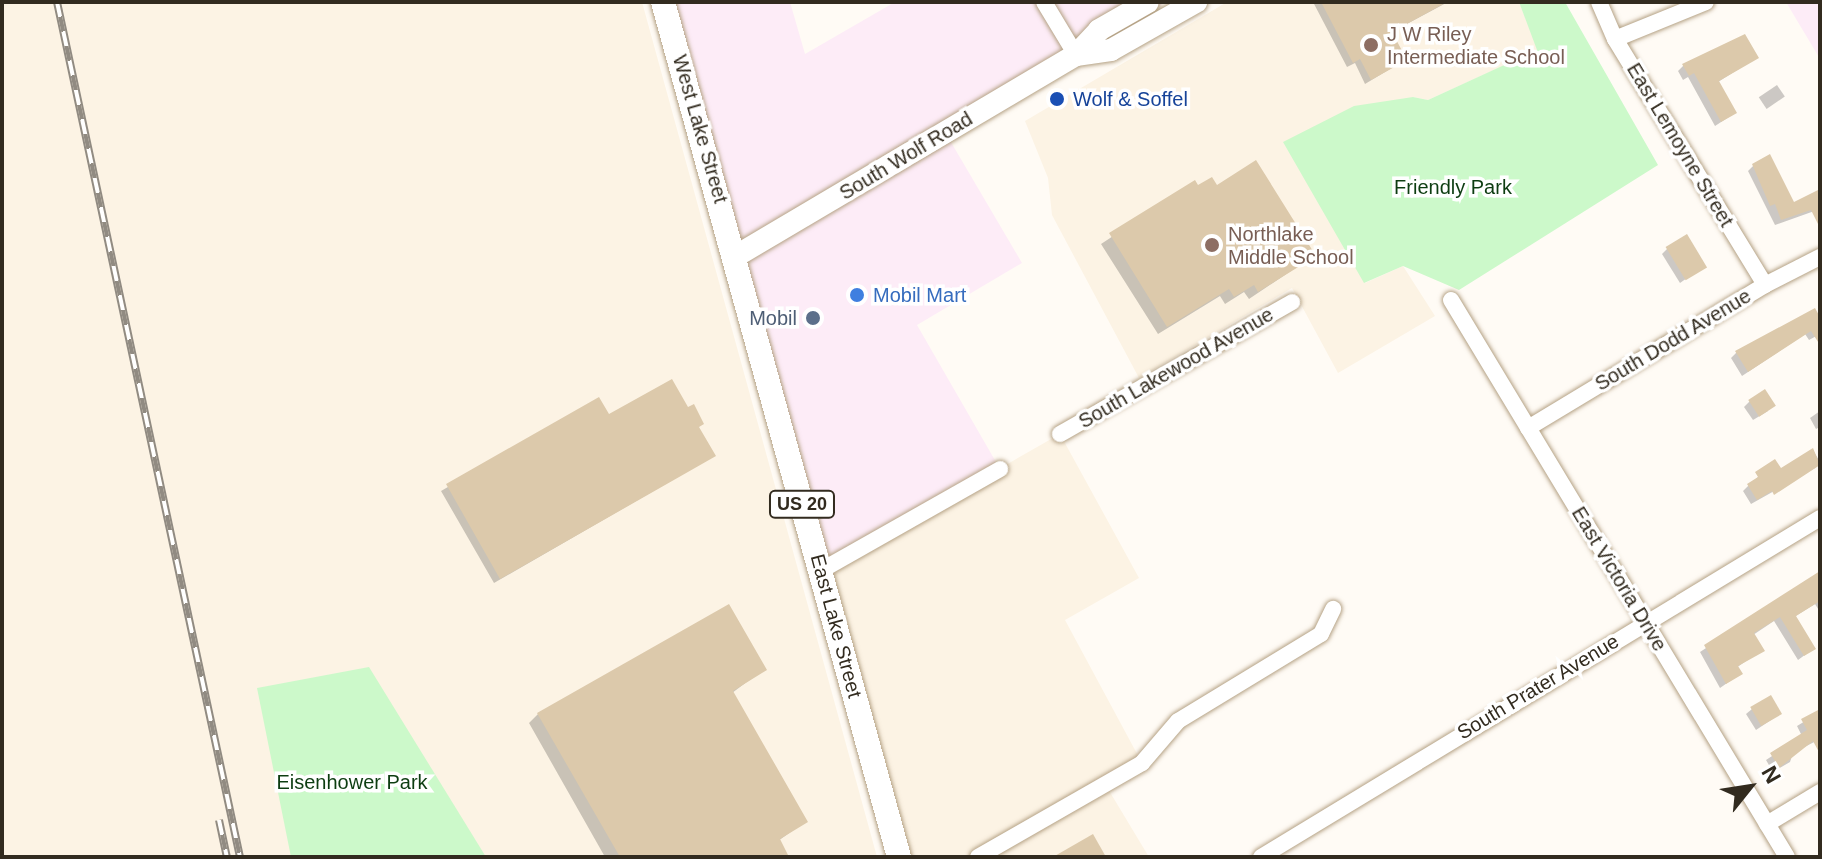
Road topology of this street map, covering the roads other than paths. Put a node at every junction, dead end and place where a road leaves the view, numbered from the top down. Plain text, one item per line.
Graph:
1 (663, 2) edge
2 (1044, 2) edge
3 (1148, 2) edge
4 (1196, 2) edge
5 (1599, 2) edge
6 (1706, 2) edge
7 (1615, 39) junction
8 (1076, 55) junction
9 (736, 256) junction
10 (1820, 257) edge
11 (1765, 285) junction
12 (1451, 300) dead end
13 (1292, 302) dead end
14 (1528, 428) junction
15 (1060, 434) dead end
16 (1000, 469) dead end
17 (1820, 518) edge
18 (820, 571) junction
19 (1333, 609) dead end
20 (1645, 623) junction
21 (1820, 792) edge
22 (1767, 824) junction
23 (899, 857) edge
24 (978, 857) edge
25 (1261, 857) edge
26 (1787, 857) edge

1 - 9 main road, West Lake Street / US 20
2 - 8 street
3 - 8 main road, South Wolf Road
4 - 8 main road, South Wolf Road
5 - 7 street, East Lemoyne Street
6 - 7 street
7 - 11 street, East Lemoyne Street
8 - 9 main road, South Wolf Road
9 - 18 main road, East Lake Street / US 20
10 - 11 street, South Dodd Avenue
11 - 14 street, South Dodd Avenue
12 - 14 street, East Victoria Drive
13 - 15 street, South Lakewood Avenue
14 - 20 street, East Victoria Drive
16 - 18 street
17 - 20 street, South Prater Avenue
18 - 23 main road, East Lake Street / US 20
19 - 24 street
20 - 22 street, East Victoria Drive
20 - 25 street, South Prater Avenue
21 - 22 street
22 - 26 street, East Victoria Drive

